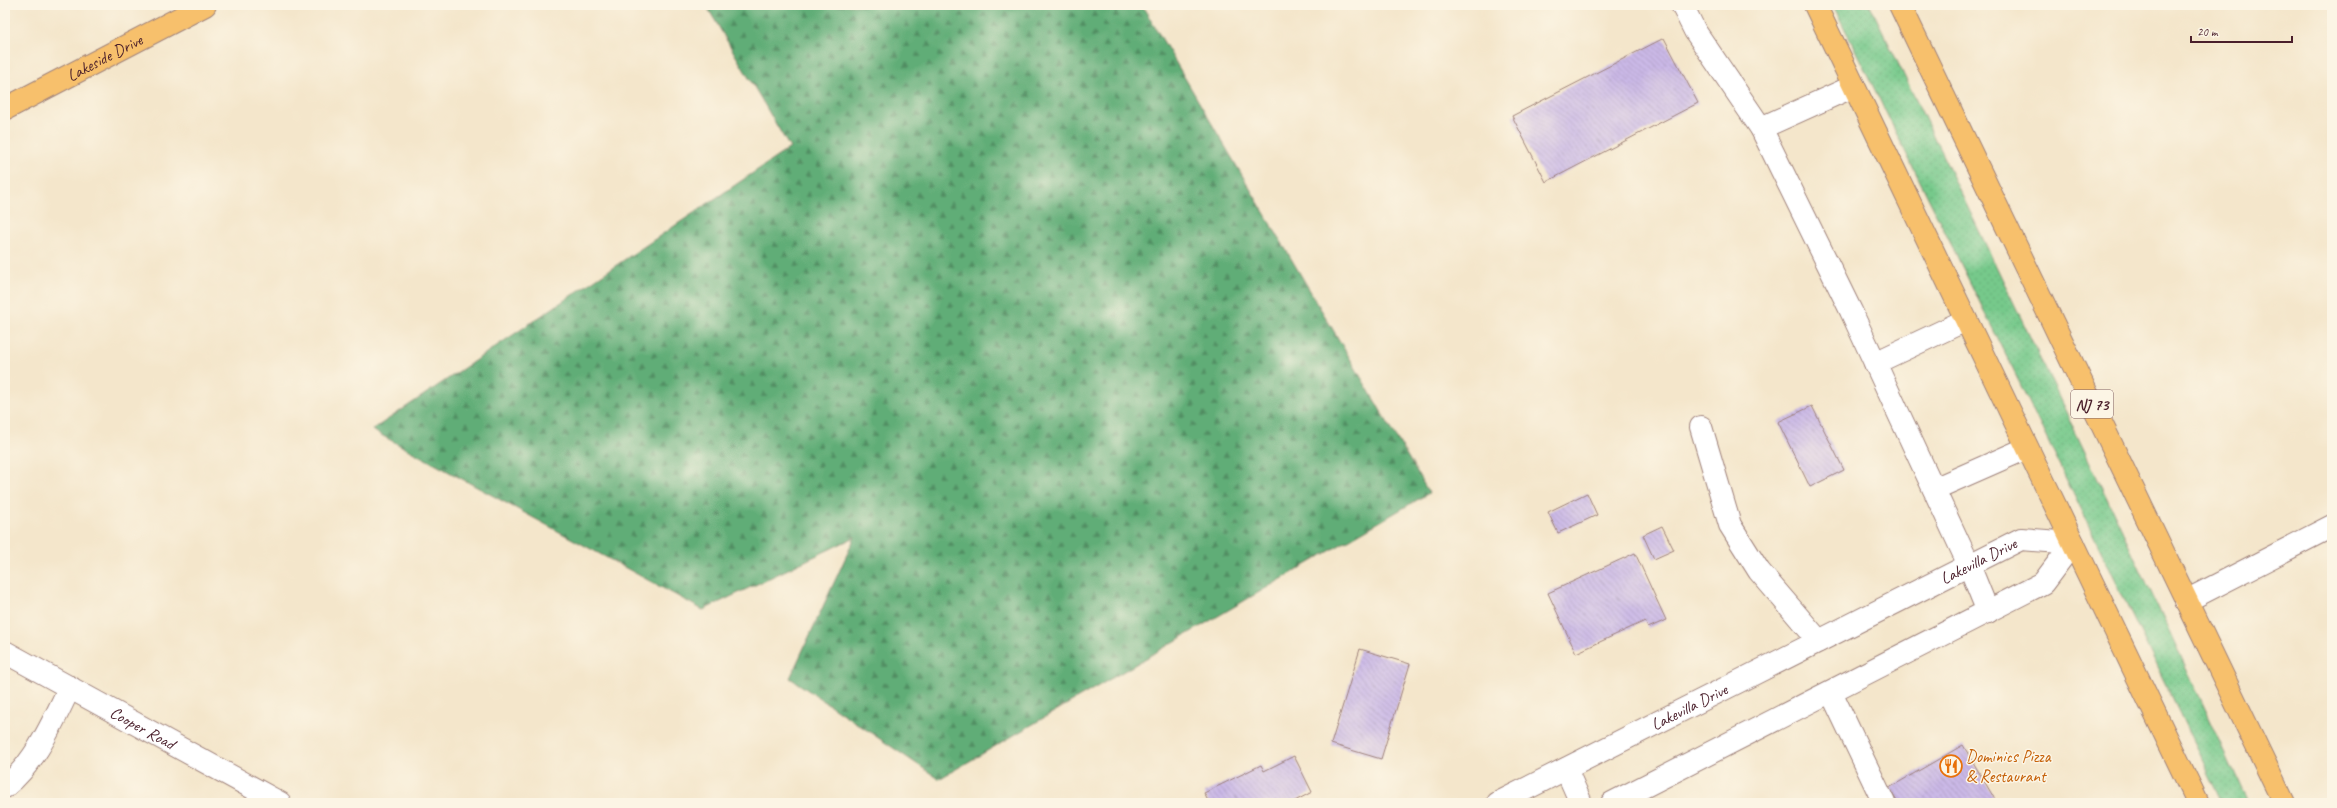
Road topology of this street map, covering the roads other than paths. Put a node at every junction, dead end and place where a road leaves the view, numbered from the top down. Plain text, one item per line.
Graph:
1 (204, 5) edge
2 (1682, 5) edge
3 (1815, 5) edge
4 (1900, 5) edge
5 (1854, 86) junction
6 (5, 109) edge
7 (1761, 128) junction
8 (1966, 320) junction
9 (1875, 363) junction
10 (1701, 427) dead end
11 (2027, 448) junction
12 (1934, 489) junction
13 (2332, 526) edge
14 (2073, 543) junction
15 (1969, 565) junction
16 (2186, 601) junction
17 (1988, 612) junction
18 (1819, 641) junction
19 (5, 652) edge
20 (70, 687) junction
21 (1831, 692) junction
22 (1566, 769) junction
23 (5, 787) edge
24 (280, 803) edge
25 (1498, 803) edge
26 (1581, 803) edge
27 (1612, 803) edge
28 (1884, 803) edge
29 (2198, 803) edge
30 (2284, 803) edge

1 - 6 main road, Lakeside Drive
2 - 7 street
3 - 5 main road
4 - 16 main road, NJ 73
5 - 7 street
5 - 8 main road
7 - 9 street
8 - 9 street
8 - 11 main road
9 - 12 street
10 - 18 street
11 - 12 street
11 - 14 main road
12 - 15 street
13 - 16 street
14 - 15 street, Lakevilla Drive
14 - 17 street
14 - 29 main road
15 - 17 street
15 - 18 street, Lakevilla Drive
16 - 30 main road, NJ 73
17 - 21 street
18 - 22 street, Lakevilla Drive
19 - 20 street, Cooper Road
20 - 23 street
20 - 24 street, Cooper Road
21 - 27 street
21 - 28 street
22 - 25 street, Lakevilla Drive
22 - 26 street

